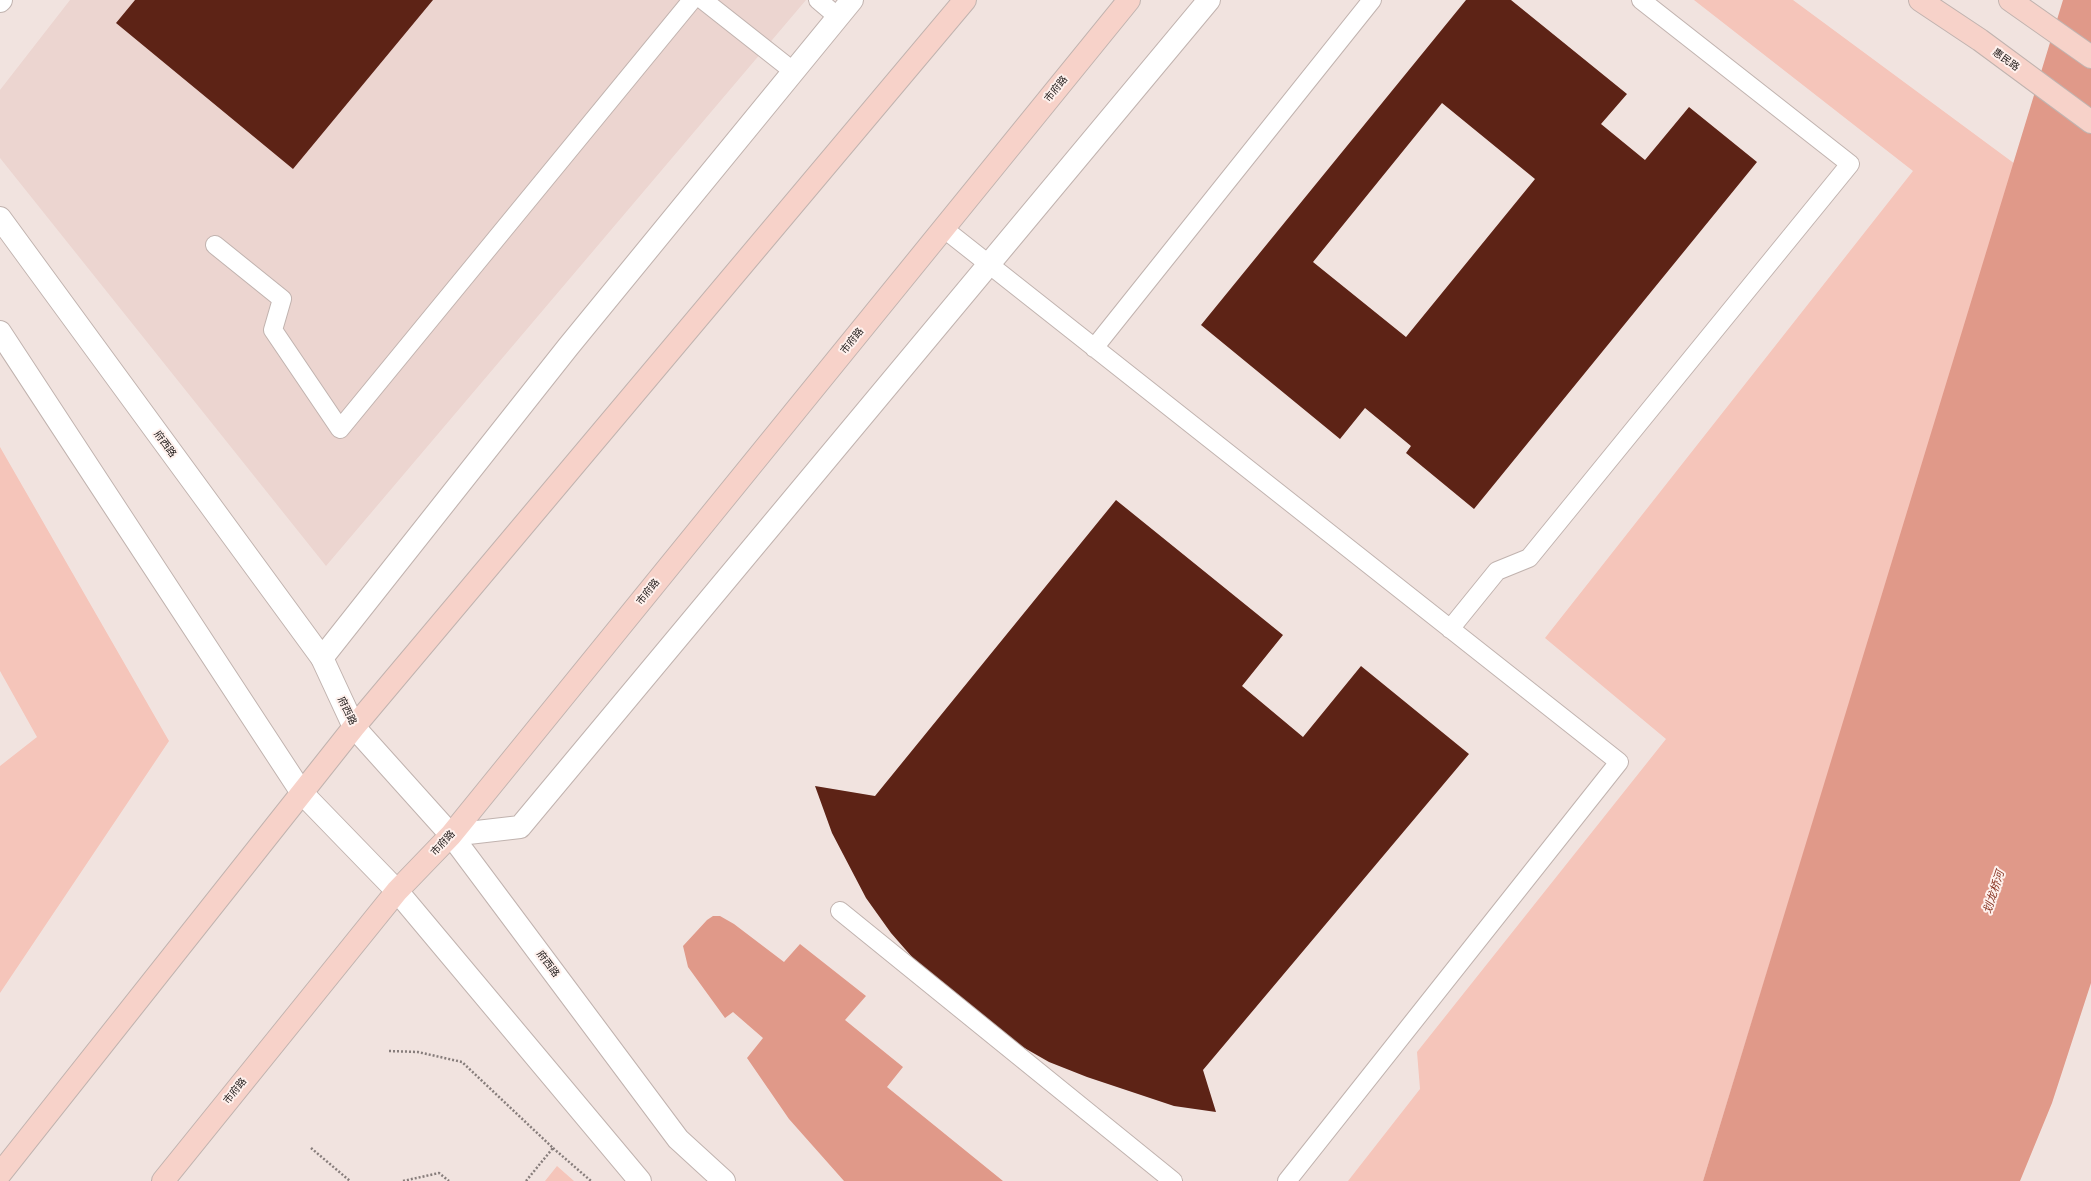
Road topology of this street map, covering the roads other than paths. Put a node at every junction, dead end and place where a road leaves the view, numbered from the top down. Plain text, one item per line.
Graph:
1 (692, 0) edge
2 (703, 0) edge
3 (818, 0) edge
4 (852, 0) edge
5 (965, 0) edge
6 (1129, 0) edge
7 (1209, 0) edge
8 (1372, 0) edge
9 (1641, 0) edge
10 (1920, 0) edge
11 (2010, 0) edge
12 (838, 17) junction
13 (2091, 57) edge
14 (793, 72) junction
15 (2091, 122) edge
16 (0, 218) edge
17 (943, 228) junction
18 (215, 245) dead end
19 (989, 265) junction
20 (0, 332) edge
21 (1094, 348) junction
22 (1450, 629) junction
23 (322, 658) junction
24 (354, 727) junction
25 (302, 793) junction
26 (451, 835) junction
27 (397, 891) junction
28 (840, 911) dead end
29 (0, 1174) edge
30 (163, 1181) edge
31 (640, 1181) edge
32 (724, 1181) edge
33 (1173, 1181) edge
34 (1287, 1181) edge

1 - 18 lane
2 - 14 lane
3 - 12 lane
4 - 12 street
5 - 24 main road
6 - 17 main road, 市府路
7 - 19 street
8 - 21 lane
9 - 22 lane
10 - 15 main road, 惠民路
11 - 13 main road
12 - 14 street
14 - 23 street
16 - 23 street, 府西路
17 - 19 lane
17 - 26 main road, 市府路
19 - 21 lane
19 - 26 street
20 - 25 street
21 - 22 lane
22 - 34 lane
23 - 24 street, 府西路
24 - 25 main road
24 - 26 street, 府西路
25 - 27 street
25 - 29 main road
26 - 27 main road, 市府路
26 - 32 street, 府西路
27 - 30 main road, 市府路
27 - 31 street
28 - 33 lane

